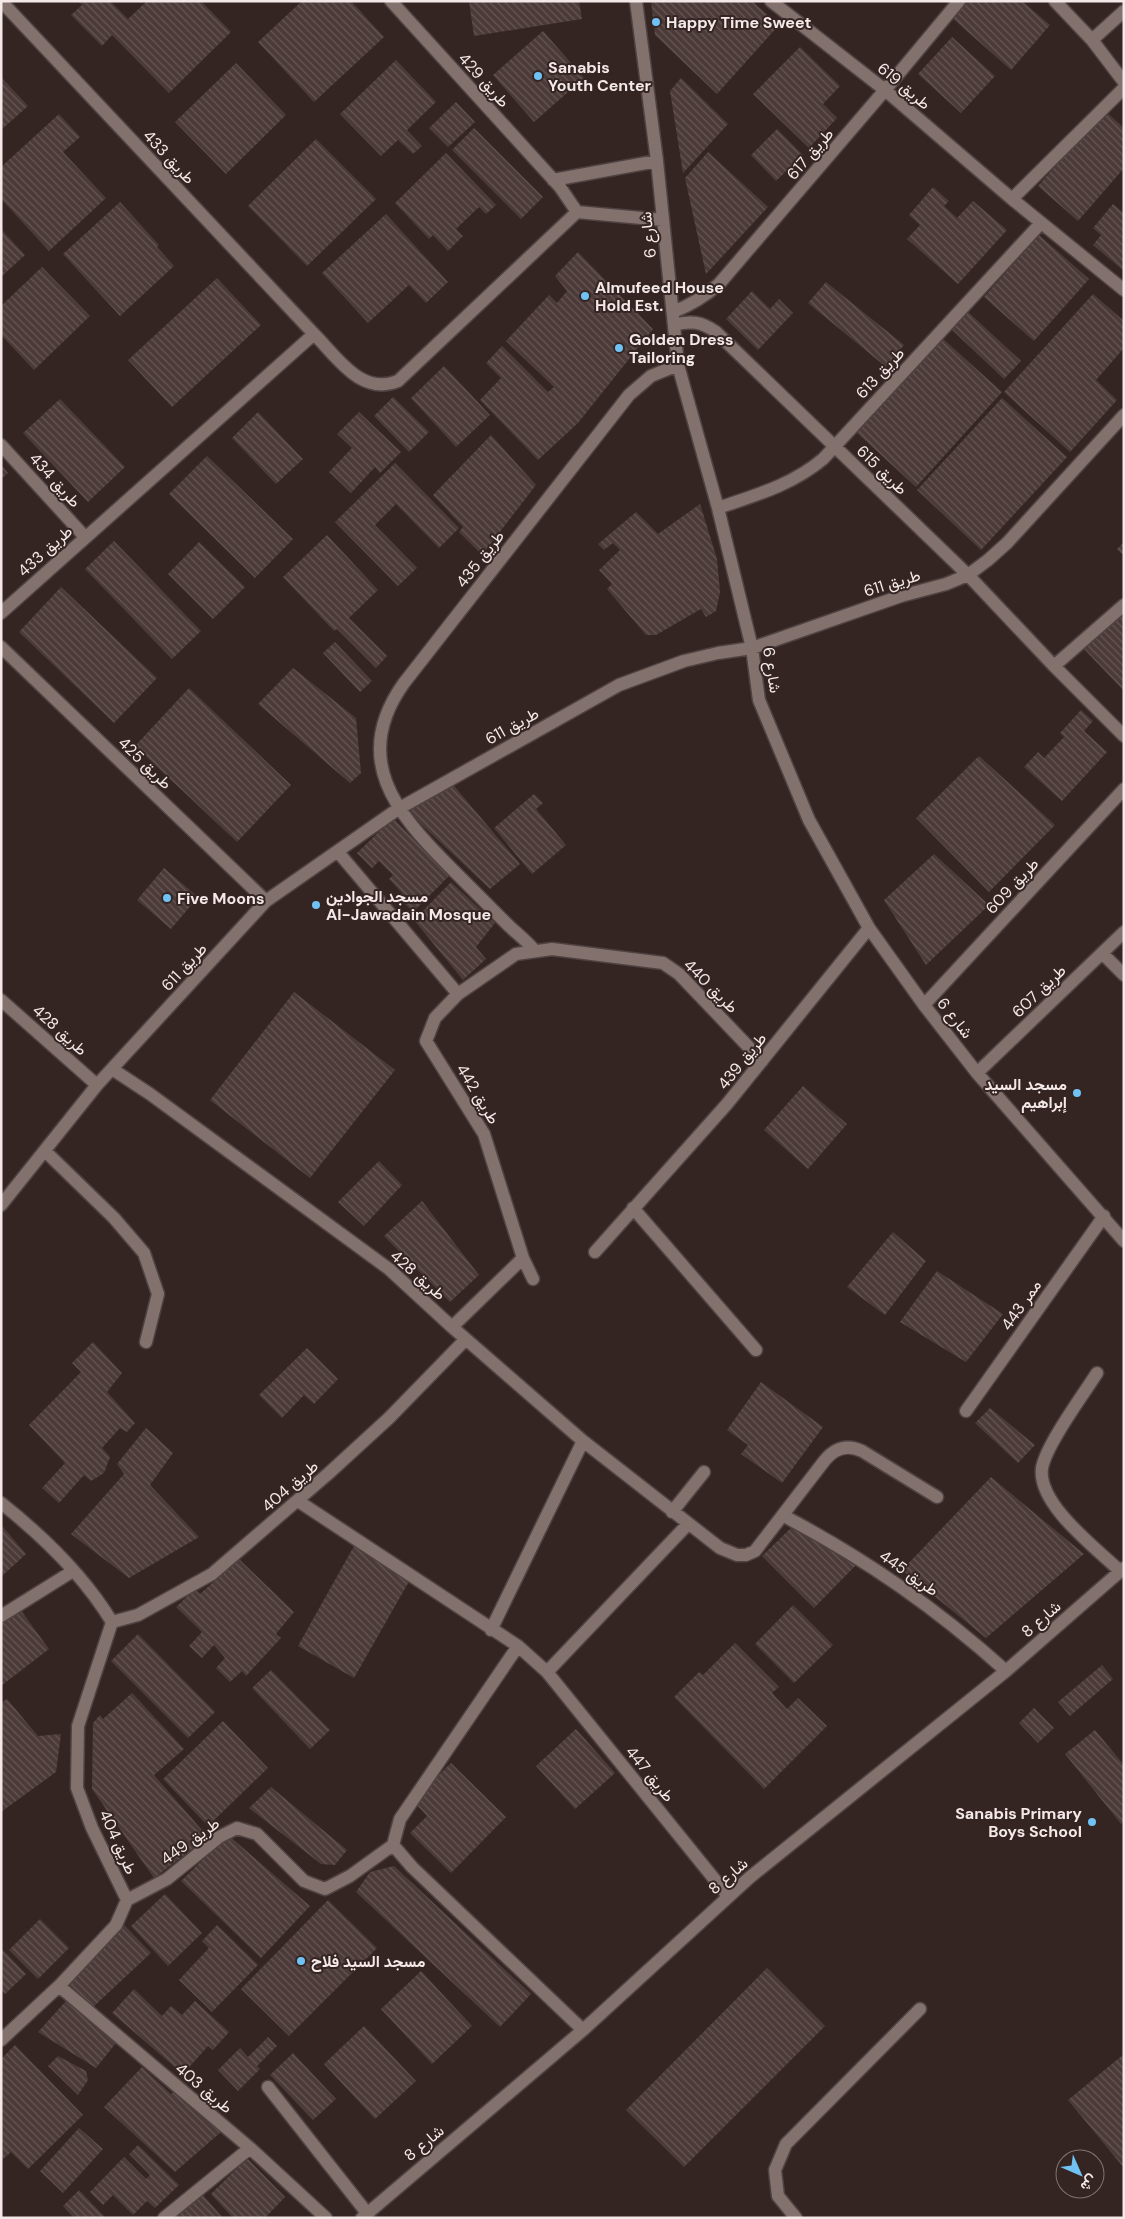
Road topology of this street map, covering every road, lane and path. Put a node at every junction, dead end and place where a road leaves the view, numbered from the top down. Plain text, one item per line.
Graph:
1 (391, 1) edge
2 (636, 1) edge
3 (771, 1) edge
4 (959, 1) edge
5 (1055, 1) edge
6 (1, 2) edge
7 (1124, 11) edge
8 (1092, 40) junction
9 (1124, 82) edge
10 (1124, 88) edge
11 (885, 90) junction
12 (657, 162) junction
13 (553, 180) junction
14 (1012, 199) junction
15 (577, 212) junction
16 (663, 220) junction
17 (1041, 223) junction
18 (1124, 290) edge
19 (673, 318) junction
20 (314, 334) junction
21 (678, 365) junction
22 (1124, 415) edge
23 (1, 445) edge
24 (834, 446) junction
25 (718, 508) junction
26 (85, 537) junction
27 (968, 575) junction
28 (1124, 605) edge
29 (1, 613) edge
30 (1, 647) edge
31 (752, 648) junction
32 (1054, 666) junction
33 (1124, 736) edge
34 (1124, 788) edge
35 (398, 809) junction
36 (338, 852) junction
37 (266, 901) junction
38 (869, 928) junction
39 (1124, 932) edge
40 (534, 950) junction
41 (1102, 953) junction
42 (1124, 975) edge
43 (458, 994) junction
44 (1, 1000) edge
45 (924, 1005) junction
46 (762, 1062) junction
47 (112, 1069) junction
48 (977, 1073) junction
49 (98, 1085) junction
50 (45, 1151) junction
51 (1, 1205) edge
52 (633, 1208) junction
53 (1104, 1216) junction
54 (1124, 1240) edge
55 (595, 1252) dead end
56 (523, 1258) junction
57 (532, 1279) dead end
58 (452, 1327) junction
59 (466, 1339) junction
60 (146, 1342) dead end
61 (756, 1350) dead end
62 (1097, 1373) dead end
63 (966, 1411) dead end
64 (583, 1441) junction
65 (704, 1472) dead end
66 (937, 1498) dead end
67 (298, 1501) junction
68 (1, 1503) edge
69 (672, 1512) junction
70 (784, 1516) junction
71 (688, 1524) junction
72 (1122, 1569) edge
73 (73, 1571) junction
74 (1, 1616) edge
75 (112, 1622) junction
76 (491, 1630) junction
77 (518, 1646) junction
78 (1006, 1671) junction
79 (547, 1672) junction
80 (393, 1846) junction
81 (728, 1896) junction
82 (127, 1900) junction
83 (59, 1986) junction
84 (920, 2009) dead end
85 (583, 2030) junction
86 (3, 2036) edge
87 (268, 2087) dead end
88 (250, 2148) junction
89 (365, 2215) edge
90 (164, 2218) edge
91 (326, 2218) edge
92 (796, 2218) edge

1 - 13 street, طريق 429
2 - 12 street, شارع 6
3 - 11 street, طريق 619
4 - 11 street, طريق 617
5 - 8 street
6 - 20 street, طريق 433
7 - 8 street
8 - 9 street
10 - 14 street
11 - 14 street, طريق 619
11 - 19 street, طريق 617
12 - 13 street
12 - 16 street, شارع 6
13 - 15 street, طريق 429
14 - 17 street, طريق 619
15 - 16 street
15 - 20 street, طريق 433
16 - 19 street, شارع 6
17 - 18 street, طريق 619
17 - 24 street, طريق 613
19 - 21 street, شارع 6
19 - 24 street, طريق 615
20 - 26 street, طريق 433
21 - 25 street, شارع 6
21 - 35 street, طريق 435
22 - 27 street, طريق 611
23 - 26 street, طريق 434
24 - 25 street, طريق 613
24 - 27 street, طريق 615
25 - 31 street, شارع 6
26 - 29 street, طريق 433
27 - 31 street, طريق 611
27 - 32 street, طريق 615
28 - 32 street
30 - 37 street, طريق 425
31 - 35 street, طريق 611
31 - 38 street, شارع 6
32 - 33 street, طريق 615
34 - 45 street, طريق 609
35 - 36 street, طريق 611
35 - 40 street, طريق 435
36 - 37 street, طريق 611
36 - 43 street
37 - 47 street, طريق 611
38 - 45 street, شارع 6
38 - 46 street, طريق 439
39 - 41 street, طريق 607
40 - 43 street, طريق 442
40 - 46 street, طريق 440
41 - 42 street
41 - 48 street, طريق 607
43 - 56 street, طريق 442
44 - 49 street, طريق 428
45 - 48 street, شارع 6
46 - 52 street, طريق 439
47 - 49 street, طريق 611
47 - 58 street, طريق 428
48 - 53 street, شارع 6
49 - 50 street, طريق 611
50 - 51 street, طريق 611
50 - 60 street
52 - 55 street, طريق 439
52 - 61 street
53 - 54 street, شارع 6
53 - 63 street, ممر 443
56 - 57 street, طريق 442
56 - 58 street
58 - 59 street, طريق 428
59 - 64 street, طريق 428
59 - 67 street, طريق 404
62 - 72 street
64 - 69 street, طريق 428
64 - 76 street
65 - 69 street
66 - 70 street
67 - 75 street, طريق 404
67 - 76 street, طريق 447
68 - 73 street
69 - 71 street, طريق 428
70 - 71 street
70 - 78 street, طريق 445
71 - 79 street
72 - 78 street, شارع 8
73 - 74 street
73 - 75 street
75 - 82 street, طريق 404
76 - 77 street, طريق 447
77 - 79 street, طريق 447
77 - 80 street
78 - 81 street, شارع 8
79 - 81 street, طريق 447
80 - 82 street, طريق 449
80 - 85 street
81 - 85 street, شارع 8
82 - 83 street
83 - 86 street
83 - 88 street, طريق 403
84 - 92 street
85 - 89 street, شارع 8
87 - 89 street
88 - 90 street
88 - 91 street, طريق 403

